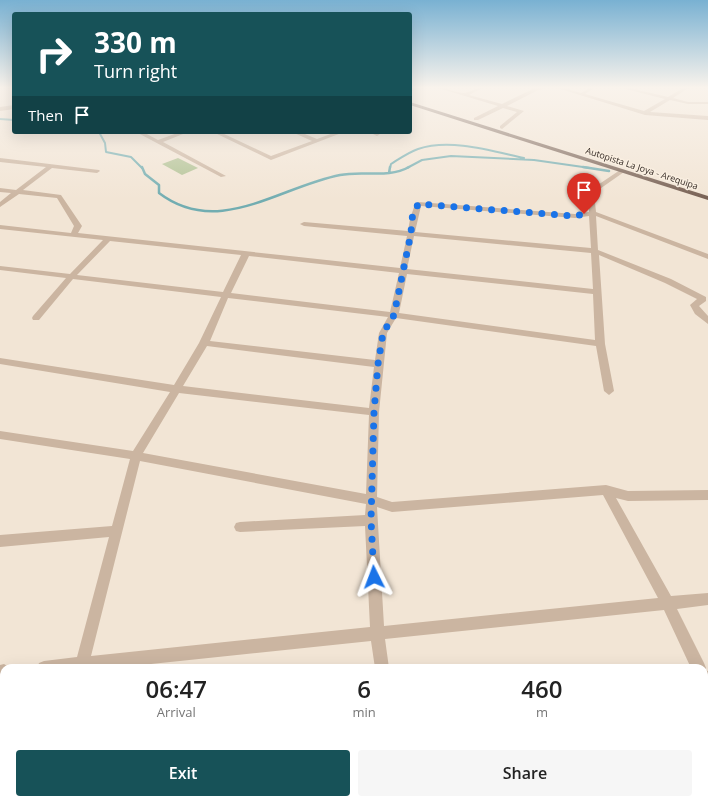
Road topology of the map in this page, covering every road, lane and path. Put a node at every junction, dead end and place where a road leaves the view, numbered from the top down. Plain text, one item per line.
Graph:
1 (477, 125) edge
2 (494, 125) edge
3 (505, 125) edge
4 (502, 127) junction
5 (143, 134) edge
6 (180, 134) edge
7 (220, 134) edge
8 (300, 134) edge
9 (336, 134) edge
10 (318, 141) junction
11 (158, 142) junction
12 (0, 160) edge
13 (52, 165) junction
14 (97, 171) dead end
15 (622, 171) junction
16 (223, 176) dead end
17 (0, 190) edge
18 (708, 191) edge
19 (18, 192) junction
20 (708, 198) edge
21 (0, 205) edge
22 (593, 213) junction
23 (304, 224) dead end
24 (0, 227) edge
25 (411, 233) junction
26 (74, 234) junction
27 (108, 239) junction
28 (595, 251) junction
29 (246, 254) junction
30 (708, 256) edge
31 (0, 268) edge
32 (404, 272) junction
33 (71, 277) junction
34 (598, 292) junction
35 (225, 296) junction
36 (706, 297) edge
37 (394, 315) junction
38 (36, 318) dead end
39 (708, 321) edge
40 (204, 343) junction
41 (600, 344) junction
42 (0, 361) edge
43 (378, 364) junction
44 (175, 388) junction
45 (609, 392) dead end
46 (374, 412) junction
47 (0, 435) edge
48 (136, 456) junction
49 (606, 490) junction
50 (708, 495) edge
51 (373, 500) junction
52 (371, 520) junction
53 (240, 527) dead end
54 (116, 531) junction
55 (0, 541) edge
56 (708, 599) edge
57 (667, 602) junction
58 (376, 633) junction
59 (83, 664) edge
60 (100, 664) edge
61 (381, 664) edge
62 (697, 664) edge

1 - 15 main road, Autopista La Joya - Arequipa
2 - 4 main road, Autopista La Joya - Arequipa
3 - 4 street
4 - 18 main road, Autopista La Joya - Arequipa
5 - 11 street
6 - 11 street
7 - 10 street
8 - 10 street
9 - 10 street
11 - 16 street
12 - 13 street
13 - 14 street
13 - 19 street
15 - 20 main road, Autopista La Joya - Arequipa
15 - 22 street
17 - 19 street
19 - 21 street
19 - 26 street
22 - 25 street
22 - 28 street
22 - 30 street
23 - 25 street
24 - 26 street
25 - 28 street
25 - 32 street
26 - 27 street
27 - 29 street
27 - 33 street
28 - 34 street
28 - 36 street
29 - 32 street
29 - 35 street
31 - 33 street
32 - 34 street
32 - 37 street
33 - 35 street
33 - 38 street
34 - 41 street
35 - 37 street
35 - 40 street
36 - 39 street
37 - 41 street
37 - 43 street
40 - 43 street
40 - 44 street
41 - 45 street
42 - 44 street
43 - 46 street
44 - 46 street
44 - 48 street
46 - 51 street
47 - 48 street
48 - 51 street
48 - 54 street
49 - 50 street
49 - 51 street
49 - 57 street
51 - 52 street
52 - 53 street
52 - 58 street
54 - 55 street
54 - 59 street
56 - 57 street
57 - 58 street
57 - 62 street
58 - 60 street
58 - 61 street

